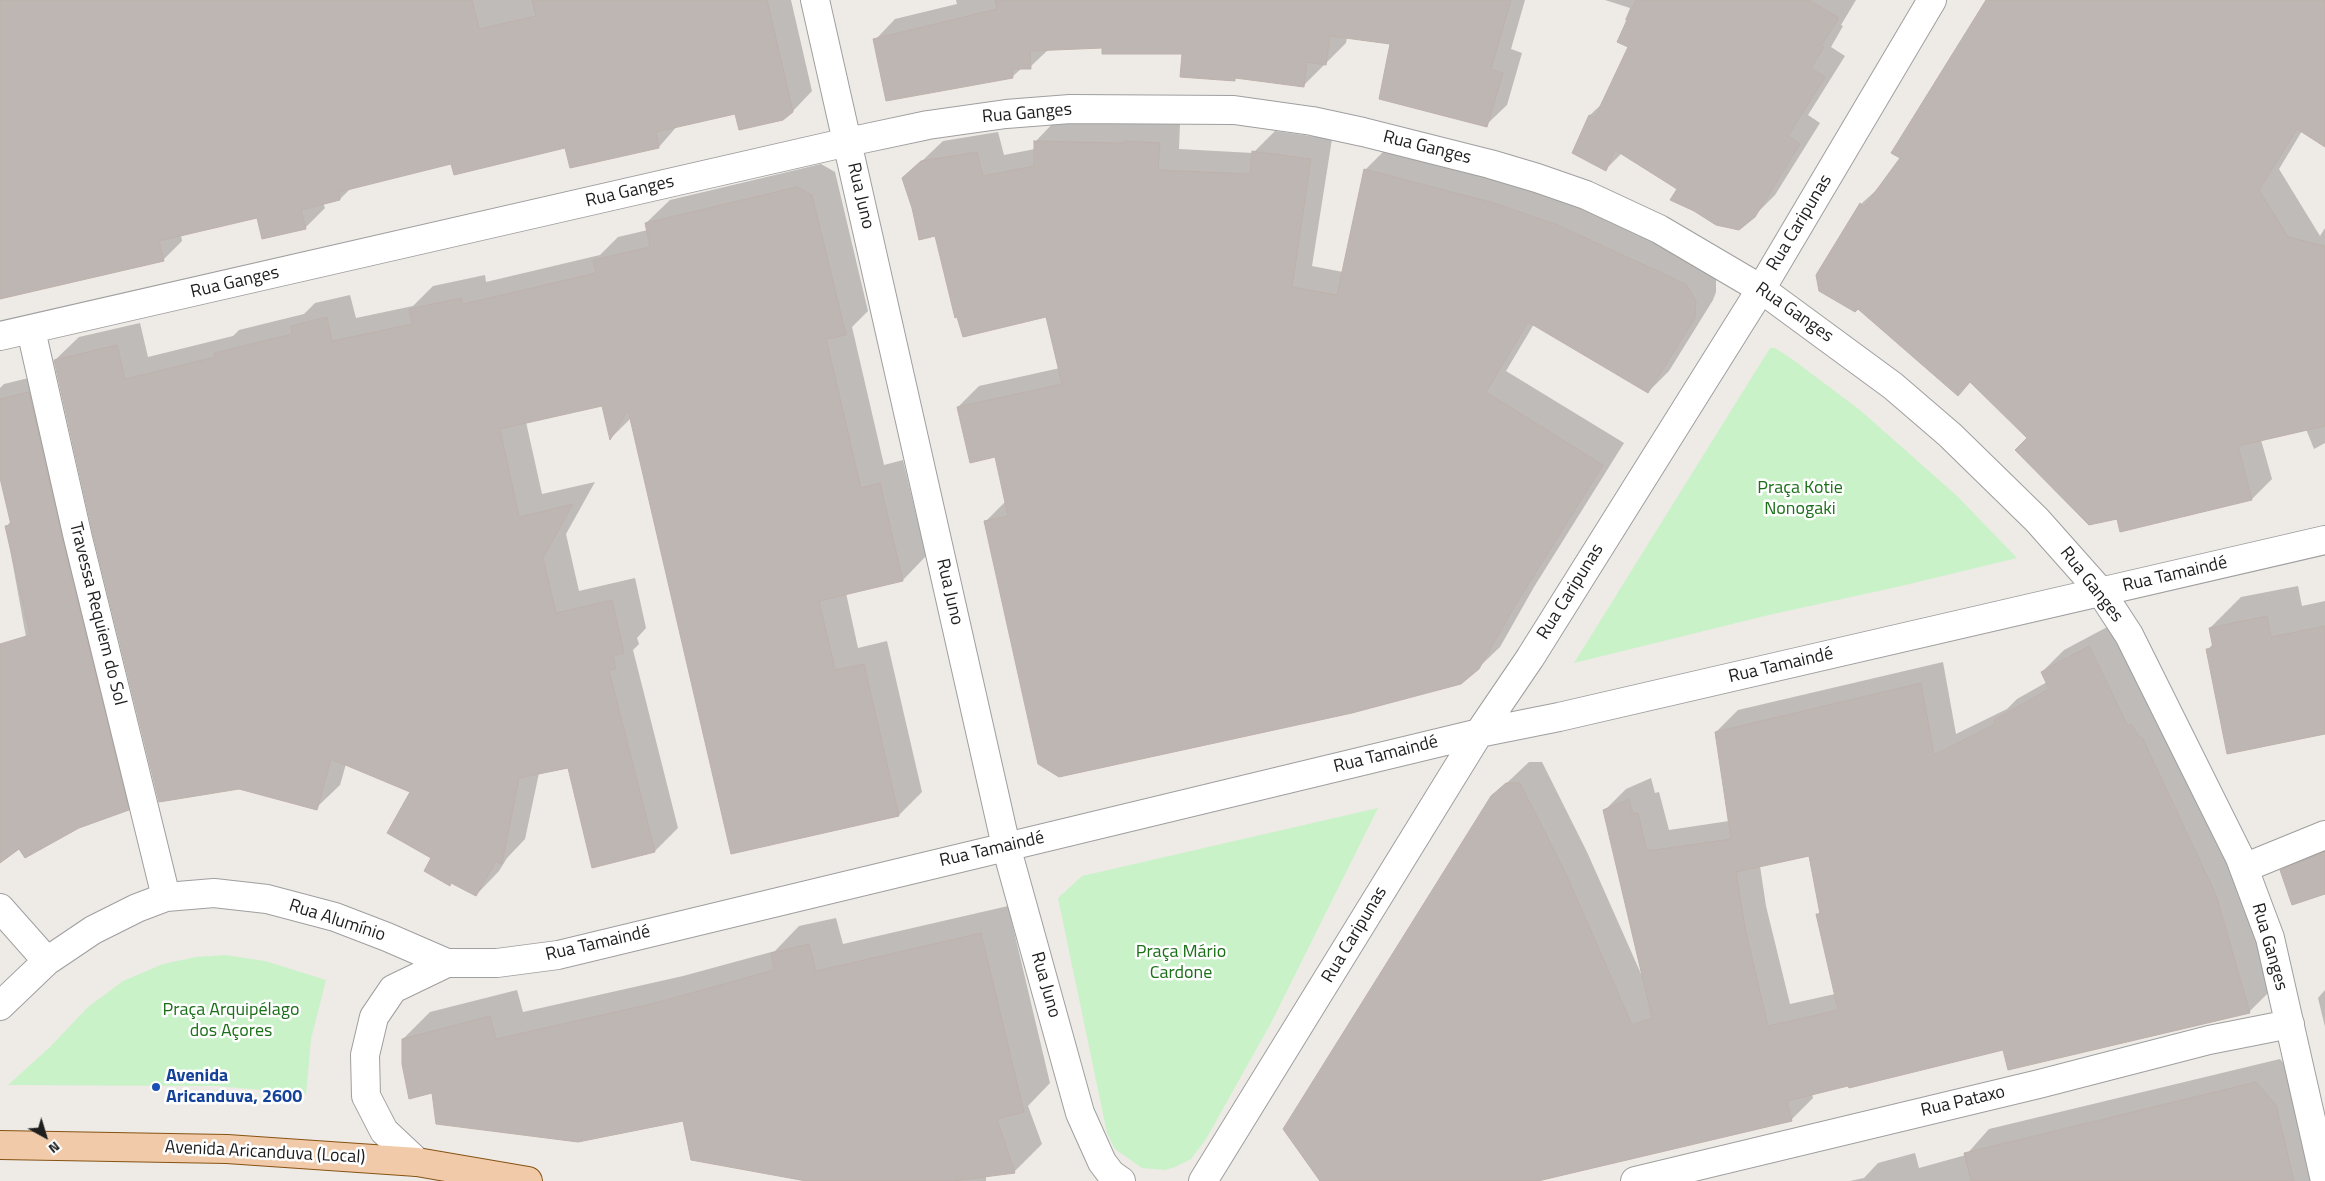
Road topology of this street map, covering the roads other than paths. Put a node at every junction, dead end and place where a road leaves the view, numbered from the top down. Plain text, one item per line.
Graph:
1 (815, 0) edge
2 (1932, 0) edge
3 (848, 142) junction
4 (1760, 289) junction
5 (31, 330) junction
6 (0, 336) edge
7 (2325, 540) edge
8 (2102, 592) junction
9 (1479, 733) junction
10 (2325, 835) edge
11 (1006, 846) junction
12 (2244, 868) junction
13 (166, 897) junction
14 (0, 908) edge
15 (47, 961) junction
16 (447, 964) junction
17 (0, 1006) edge
18 (2290, 1024) junction
19 (0, 1145) edge
20 (417, 1162) junction
21 (2323, 1165) edge
22 (1116, 1177) edge
23 (528, 1181) edge
24 (1203, 1181) edge
25 (1635, 1181) edge

1 - 3 street, Rua Juno
2 - 4 street, Rua Caripunas
3 - 4 street, Rua Ganges
3 - 5 street, Rua Ganges
3 - 11 street, Rua Juno
4 - 8 street, Rua Ganges
4 - 9 street, Rua Caripunas
5 - 6 street, Rua Ganges
5 - 13 street, Travessa Requiem do Sol
7 - 8 street, Rua Tamaindé
8 - 9 street, Rua Tamaindé
8 - 12 street, Rua Ganges
9 - 11 street, Rua Tamaindé
9 - 24 street, Rua Caripunas
10 - 12 street
11 - 16 street, Rua Tamaindé
11 - 22 street, Rua Juno
12 - 18 street, Rua Ganges
13 - 15 street, Rua Alumínio
13 - 16 street, Rua Alumínio
14 - 15 street
15 - 17 street, Rua Alumínio
16 - 20 street
18 - 21 street, Rua Ganges
18 - 25 street, Rua Pataxo
19 - 20 main road, Avenida Aricanduva (Local)
20 - 23 main road, Avenida Aricanduva (Local)

